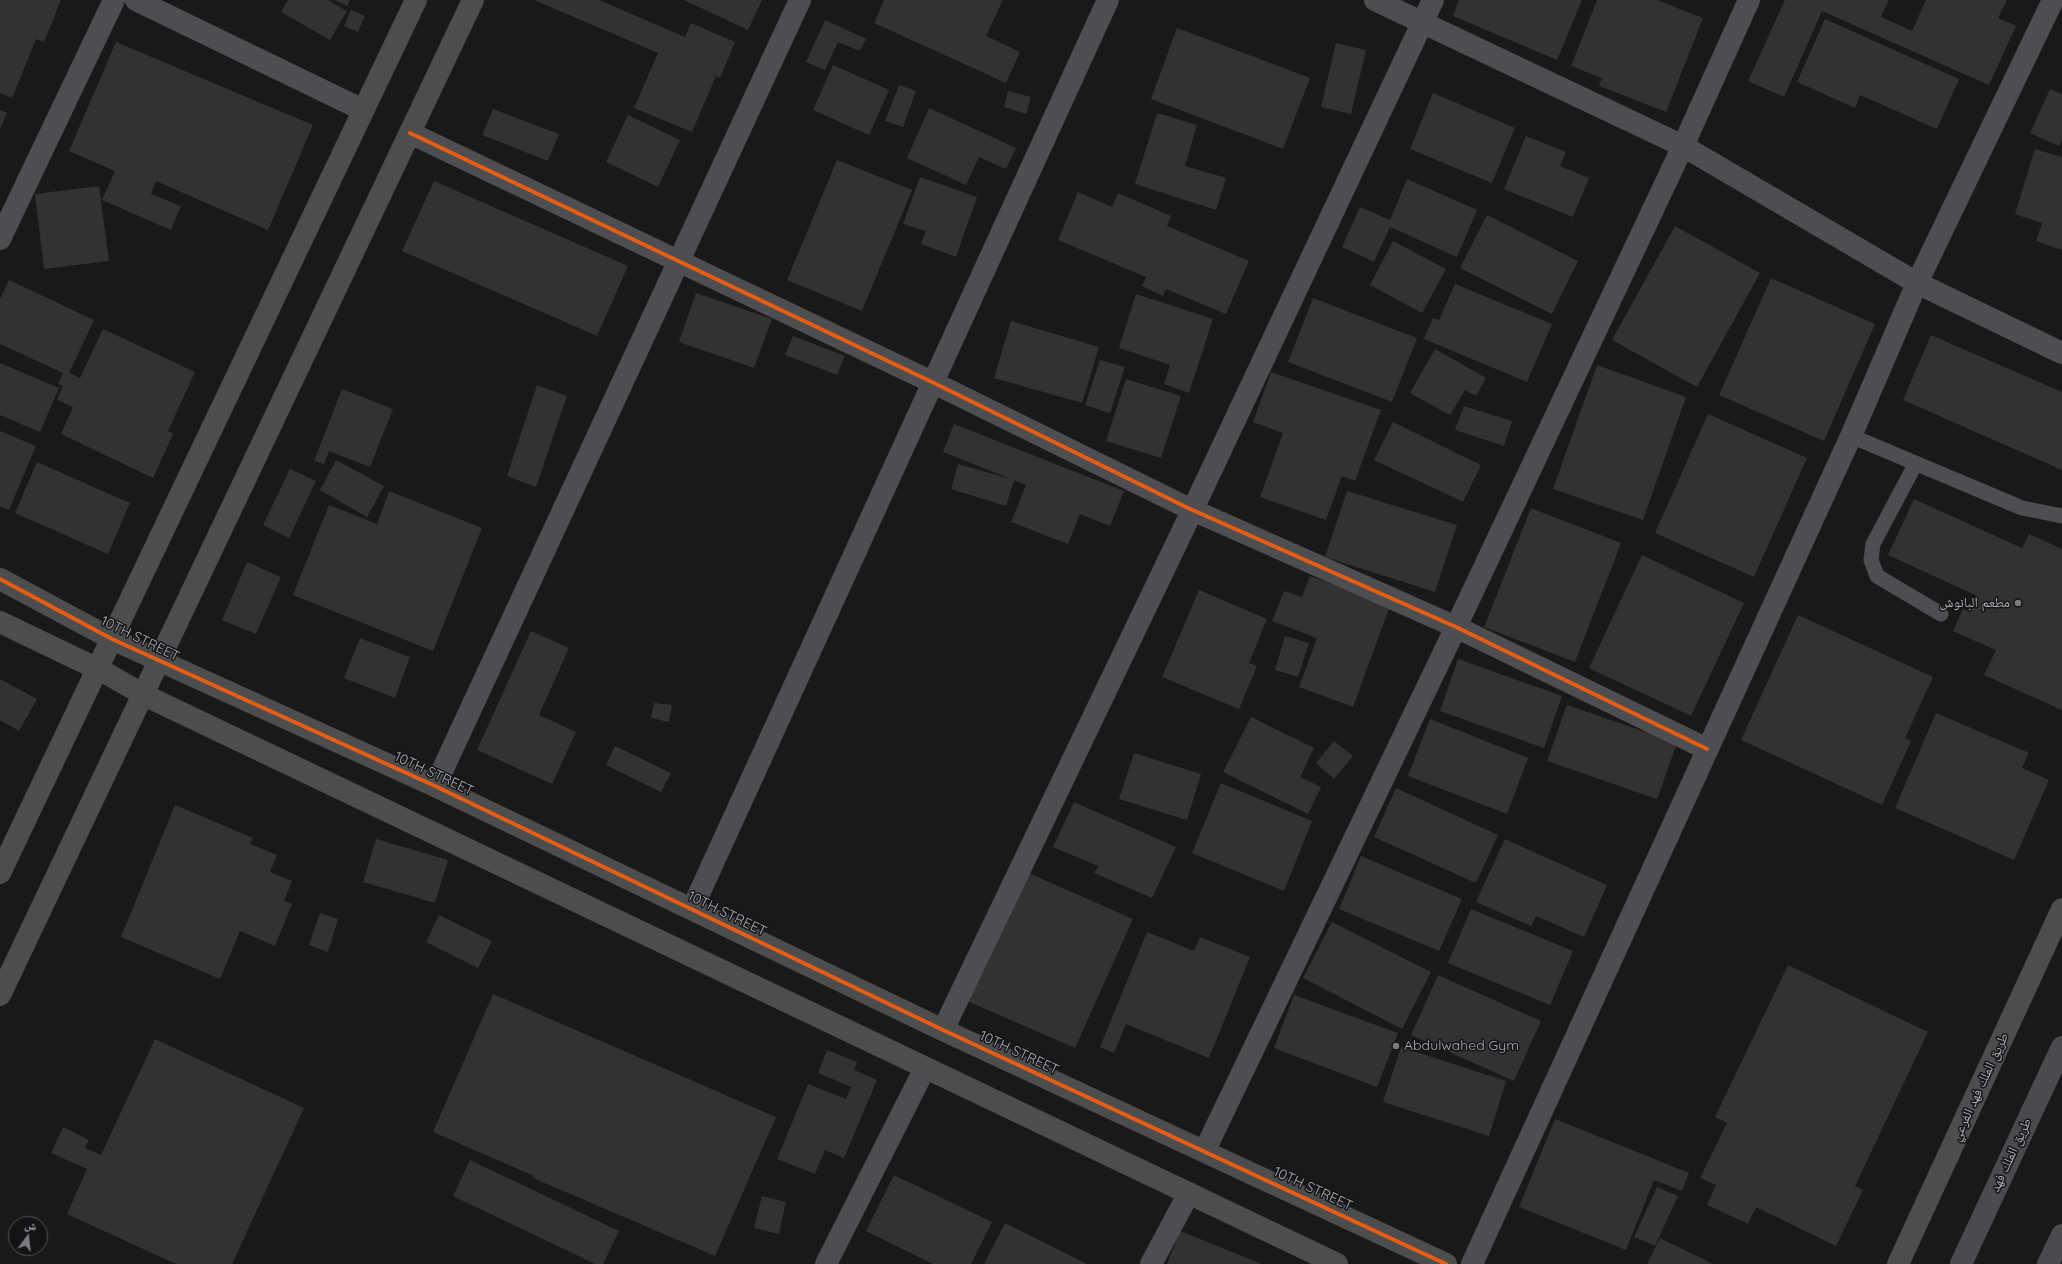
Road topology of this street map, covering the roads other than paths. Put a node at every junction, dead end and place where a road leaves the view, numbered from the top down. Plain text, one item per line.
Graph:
1 (114, 0) edge
2 (136, 0) edge
3 (416, 0) edge
4 (473, 0) edge
5 (800, 0) edge
6 (1108, 0) edge
7 (1375, 0) edge
8 (1433, 0) edge
9 (1749, 0) edge
10 (2053, 0) edge
11 (1423, 23) junction
12 (363, 110) junction
13 (410, 134) junction
14 (1683, 146) junction
15 (0, 239) edge
16 (680, 263) junction
17 (1917, 283) junction
18 (2062, 353) edge
19 (934, 383) junction
20 (1851, 436) junction
21 (1916, 463) junction
22 (1193, 509) junction
23 (2062, 516) edge
24 (0, 579) edge
25 (1940, 614) dead end
26 (0, 622) edge
27 (1456, 627) junction
28 (112, 639) junction
29 (158, 660) junction
30 (98, 669) junction
31 (144, 695) junction
32 (1707, 749) junction
33 (435, 786) junction
34 (0, 873) edge
35 (692, 909) junction
36 (2062, 909) edge
37 (0, 995) edge
38 (943, 1030) junction
39 (2062, 1047) edge
40 (925, 1068) junction
41 (1205, 1150) junction
42 (1938, 1176) junction
43 (1189, 1193) junction
44 (2062, 1235) edge
45 (826, 1264) edge
46 (1152, 1264) edge
47 (1337, 1264) edge
48 (1446, 1264) edge
49 (1472, 1264) edge
50 (1898, 1264) edge
51 (1914, 1264) edge
52 (1961, 1264) edge
53 (2048, 1264) edge

1 - 15 street
2 - 12 street
3 - 12 street
4 - 13 street
5 - 16 street
6 - 19 street
7 - 11 street
8 - 11 street
9 - 14 street
10 - 17 street
11 - 14 street
11 - 22 street
12 - 28 street
13 - 16 street
13 - 29 street
14 - 17 street
14 - 27 street
16 - 19 street
16 - 33 street
17 - 18 street
17 - 20 street
19 - 22 street
19 - 35 street
20 - 21 lane
20 - 32 street
21 - 23 lane
21 - 25 lane
22 - 27 street
22 - 38 street
24 - 28 street, 10TH STREET
26 - 30 street
27 - 32 street
27 - 41 street
28 - 29 street, 10TH STREET
28 - 30 street
29 - 31 street
29 - 33 street, 10TH STREET
30 - 31 street
30 - 34 street
31 - 37 street
31 - 40 street
32 - 49 street
33 - 35 street, 10TH STREET
35 - 38 street, 10TH STREET
36 - 42 street, طريق الملك فهد الفرعي
38 - 41 street, 10TH STREET
39 - 52 highway, طريق الملك فهد
40 - 43 street
40 - 45 street
41 - 48 street, 10TH STREET
42 - 50 street, طريق الملك فهد الفرعي
42 - 51 street
43 - 46 street
43 - 47 street
44 - 53 highway

